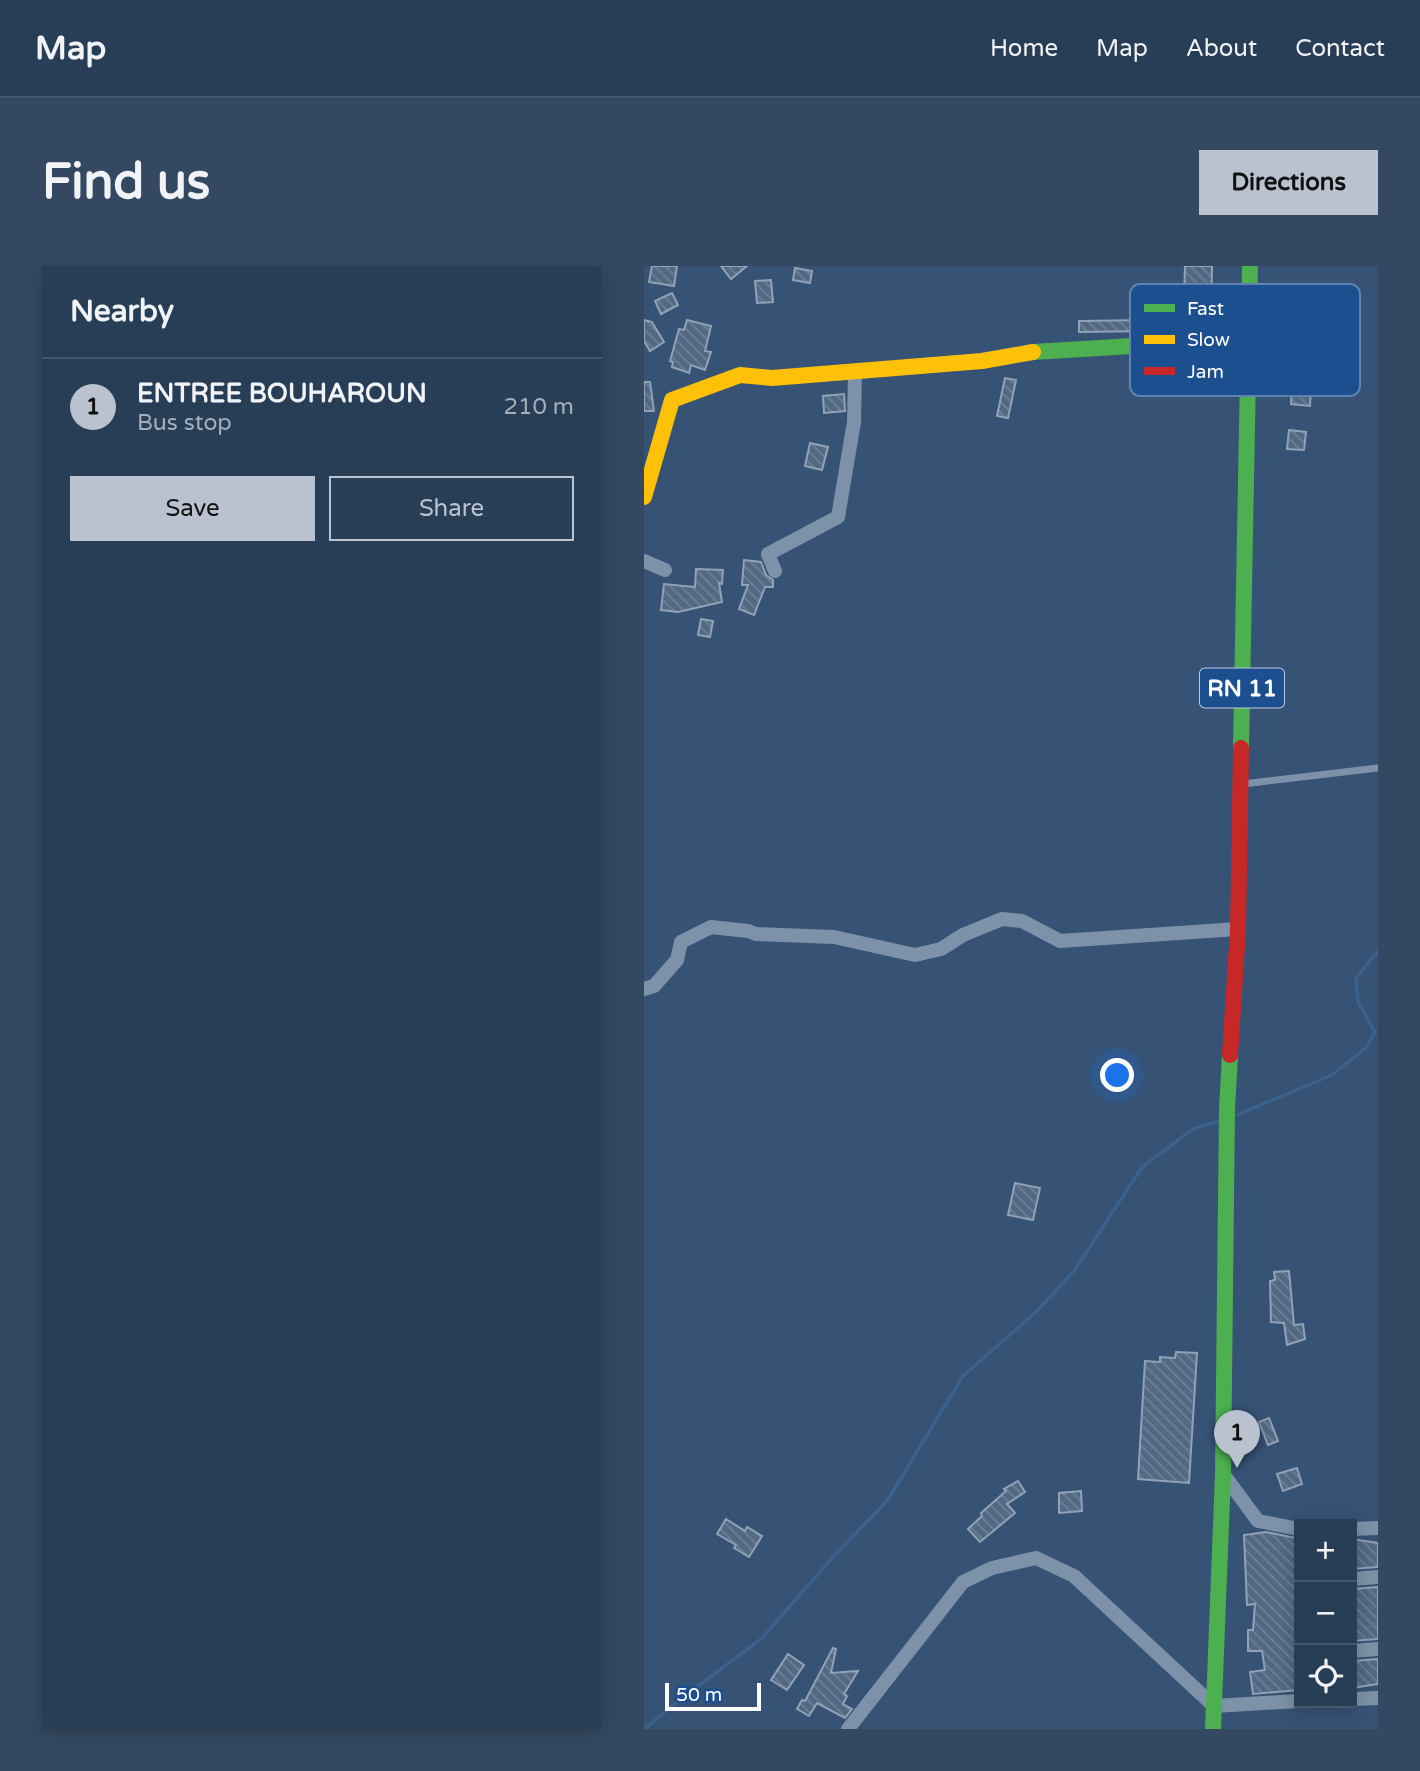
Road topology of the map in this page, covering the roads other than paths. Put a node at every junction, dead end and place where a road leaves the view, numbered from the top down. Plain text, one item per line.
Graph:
1 (1250, 266) edge
2 (1250, 284) edge
3 (1130, 346) edge
4 (855, 371) junction
5 (1249, 396) edge
6 (644, 497) edge
7 (644, 561) edge
8 (665, 570) dead end
9 (775, 571) dead end
10 (1378, 768) edge
11 (1240, 784) junction
12 (1238, 929) junction
13 (644, 989) edge
14 (1223, 1474) junction
15 (1294, 1528) edge
16 (1378, 1528) edge
17 (1357, 1529) edge
18 (1378, 1577) edge
19 (1357, 1579) edge
20 (1378, 1649) edge
21 (1357, 1651) edge
22 (1378, 1698) edge
23 (1357, 1699) edge
24 (1294, 1701) edge
25 (1214, 1706) junction
26 (848, 1729) edge
27 (1213, 1729) edge

1 - 2 main road, RN 11
3 - 4 main road
4 - 6 main road
4 - 9 street
5 - 11 main road, RN 11
7 - 8 street
10 - 11 lane
11 - 12 main road, RN 11
12 - 13 street
12 - 14 main road, RN 11
14 - 15 street
14 - 25 main road, RN 11
16 - 17 street
18 - 19 street
20 - 21 street
22 - 23 street
24 - 25 street
25 - 26 street
25 - 27 main road, RN 11

